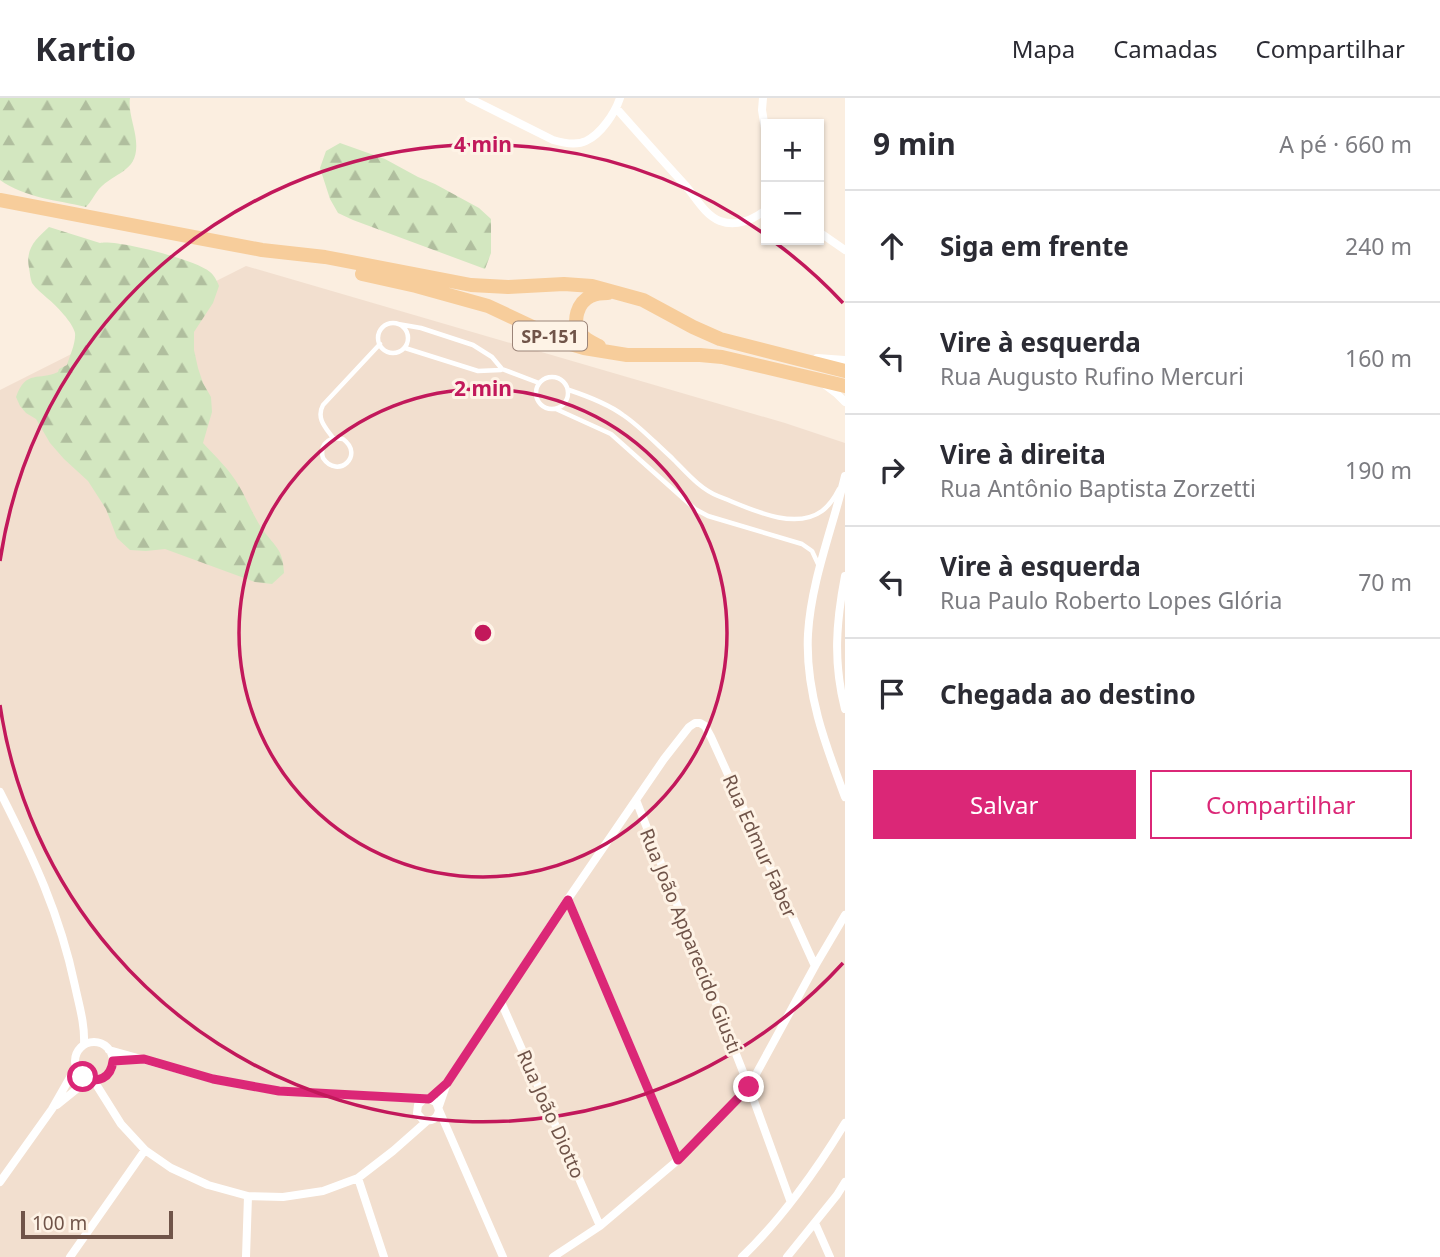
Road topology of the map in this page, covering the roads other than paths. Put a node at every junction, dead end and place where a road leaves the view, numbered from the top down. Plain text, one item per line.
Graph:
1 (469, 98) edge
2 (620, 98) edge
3 (763, 98) edge
4 (616, 108) junction
5 (763, 119) edge
6 (0, 200) edge
7 (761, 214) edge
8 (824, 235) edge
9 (262, 250) junction
10 (845, 250) edge
11 (620, 293) junction
12 (398, 324) junction
13 (380, 344) junction
14 (405, 348) junction
15 (628, 355) junction
16 (789, 357) junction
17 (845, 360) edge
18 (502, 369) junction
19 (845, 371) edge
20 (815, 378) junction
21 (539, 383) junction
22 (845, 386) edge
23 (569, 390) junction
24 (845, 402) edge
25 (556, 409) junction
26 (333, 438) junction
27 (844, 479) edge
28 (820, 570) junction
29 (845, 578) edge
30 (845, 709) edge
31 (0, 792) edge
32 (845, 797) edge
33 (635, 800) junction
34 (568, 900) junction
35 (845, 915) edge
36 (815, 966) junction
37 (501, 1002) junction
38 (87, 1043) junction
39 (109, 1050) junction
40 (144, 1059) junction
41 (113, 1061) junction
42 (76, 1067) junction
43 (94, 1080) junction
44 (447, 1083) junction
45 (749, 1087) junction
46 (424, 1101) junction
47 (439, 1108) junction
48 (52, 1109) junction
49 (426, 1119) junction
50 (845, 1122) edge
51 (447, 1130) junction
52 (145, 1150) junction
53 (678, 1160) junction
54 (358, 1178) junction
55 (0, 1182) edge
56 (845, 1182) edge
57 (248, 1196) junction
58 (790, 1200) junction
59 (815, 1223) junction
60 (600, 1226) junction
61 (70, 1257) edge
62 (246, 1257) edge
63 (384, 1257) edge
64 (503, 1257) edge
65 (552, 1257) edge
66 (742, 1257) edge
67 (787, 1257) edge
68 (830, 1257) edge

1 - 4 street
2 - 4 street
3 - 5 street
4 - 7 street
6 - 9 main road, SP-151
8 - 10 street
9 - 11 main road, SP-151
9 - 15 main road, SP-151
11 - 15 main road
11 - 16 main road, SP-151
12 - 13 lane
12 - 14 lane
12 - 18 lane
13 - 14 lane
13 - 26 lane
14 - 18 lane
15 - 20 main road, SP-151
16 - 17 street
16 - 19 main road, SP-151
18 - 21 lane
20 - 22 main road, SP-151
20 - 24 street
21 - 23 lane
21 - 25 lane
23 - 25 lane
23 - 27 lane
25 - 28 lane
26 - 26 lane
27 - 28 street
28 - 32 street
29 - 30 street
31 - 38 street
33 - 34 street
33 - 36 street, Rua Edmur Faber
33 - 45 street, Rua João Apparecido Giusti
34 - 37 street
34 - 53 street
35 - 36 street
36 - 45 street
37 - 44 street
37 - 60 street, Rua João Diotto
38 - 39 street
38 - 42 street
39 - 40 street
39 - 41 street
40 - 41 street
40 - 46 street
41 - 43 street
42 - 43 street
42 - 48 street
43 - 48 street
43 - 52 street
44 - 46 street
44 - 47 street
45 - 53 street
45 - 58 street, Rua João Apparecido Giusti
46 - 47 street
46 - 49 street
47 - 49 street
47 - 51 street
48 - 55 street
49 - 51 street
49 - 54 street
50 - 58 street
51 - 64 street
52 - 57 street
52 - 61 street
53 - 60 street
54 - 57 street
54 - 63 street
56 - 59 street
57 - 62 street
58 - 66 street
59 - 67 street
59 - 68 street
60 - 65 street

